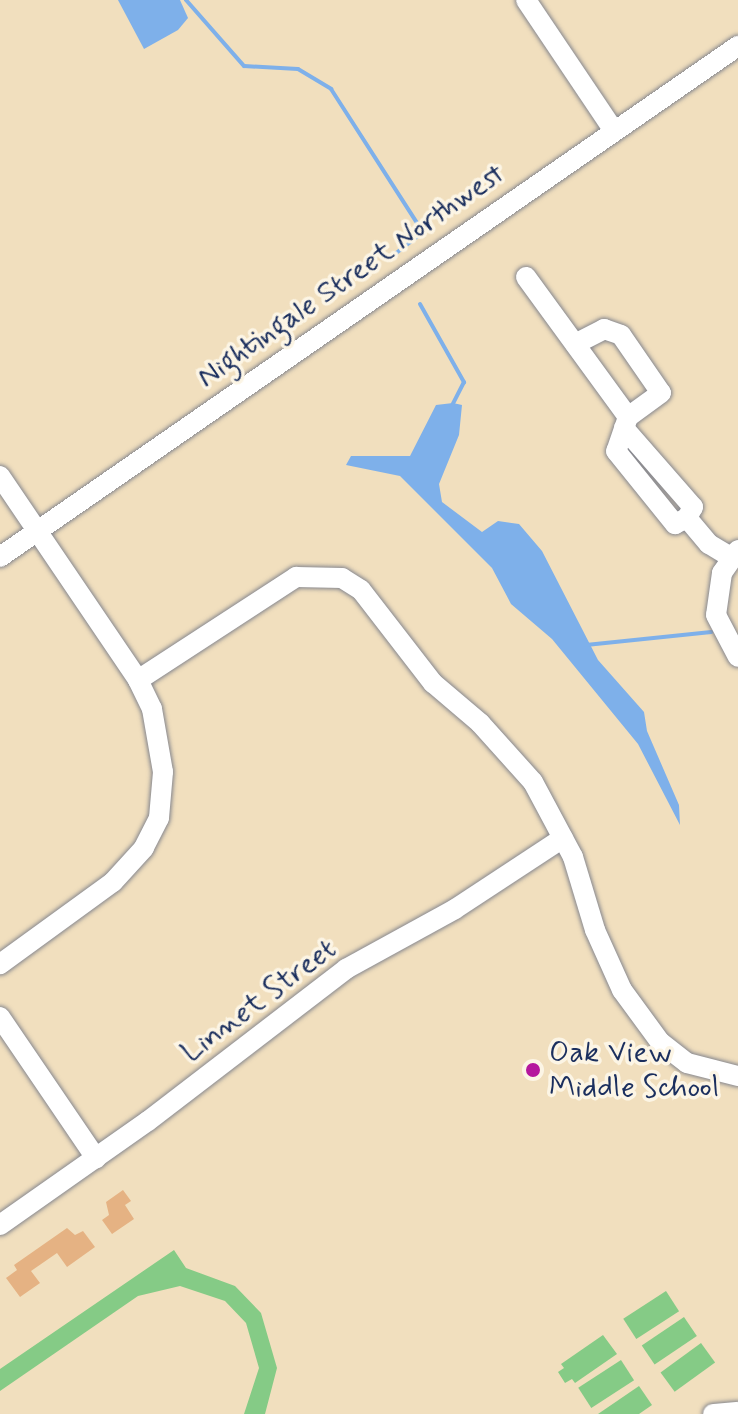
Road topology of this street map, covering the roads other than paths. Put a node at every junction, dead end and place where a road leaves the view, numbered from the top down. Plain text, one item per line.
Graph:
1 (526, 0) edge
2 (738, 46) edge
3 (614, 131) junction
4 (526, 277) dead end
5 (575, 344) junction
6 (626, 422) junction
7 (0, 476) edge
8 (38, 530) junction
9 (734, 554) edge
10 (0, 557) edge
11 (738, 657) edge
12 (138, 680) junction
13 (563, 838) junction
14 (0, 964) edge
15 (0, 1017) edge
16 (738, 1076) edge
17 (96, 1158) junction
18 (0, 1225) edge
19 (738, 1412) edge
20 (713, 1414) edge

1 - 3 street
2 - 3 street, Nightingale Street Northwest
3 - 8 street, Nightingale Street Northwest
4 - 5 street
5 - 6 street
5 - 6 street
6 - 9 street
7 - 8 street
8 - 10 street, Nightingale Street Northwest
8 - 12 street
9 - 11 street
12 - 13 street
12 - 14 street
13 - 16 street
13 - 17 street, Linnet Street
15 - 17 street
17 - 18 street, Linnet Street
19 - 20 street

